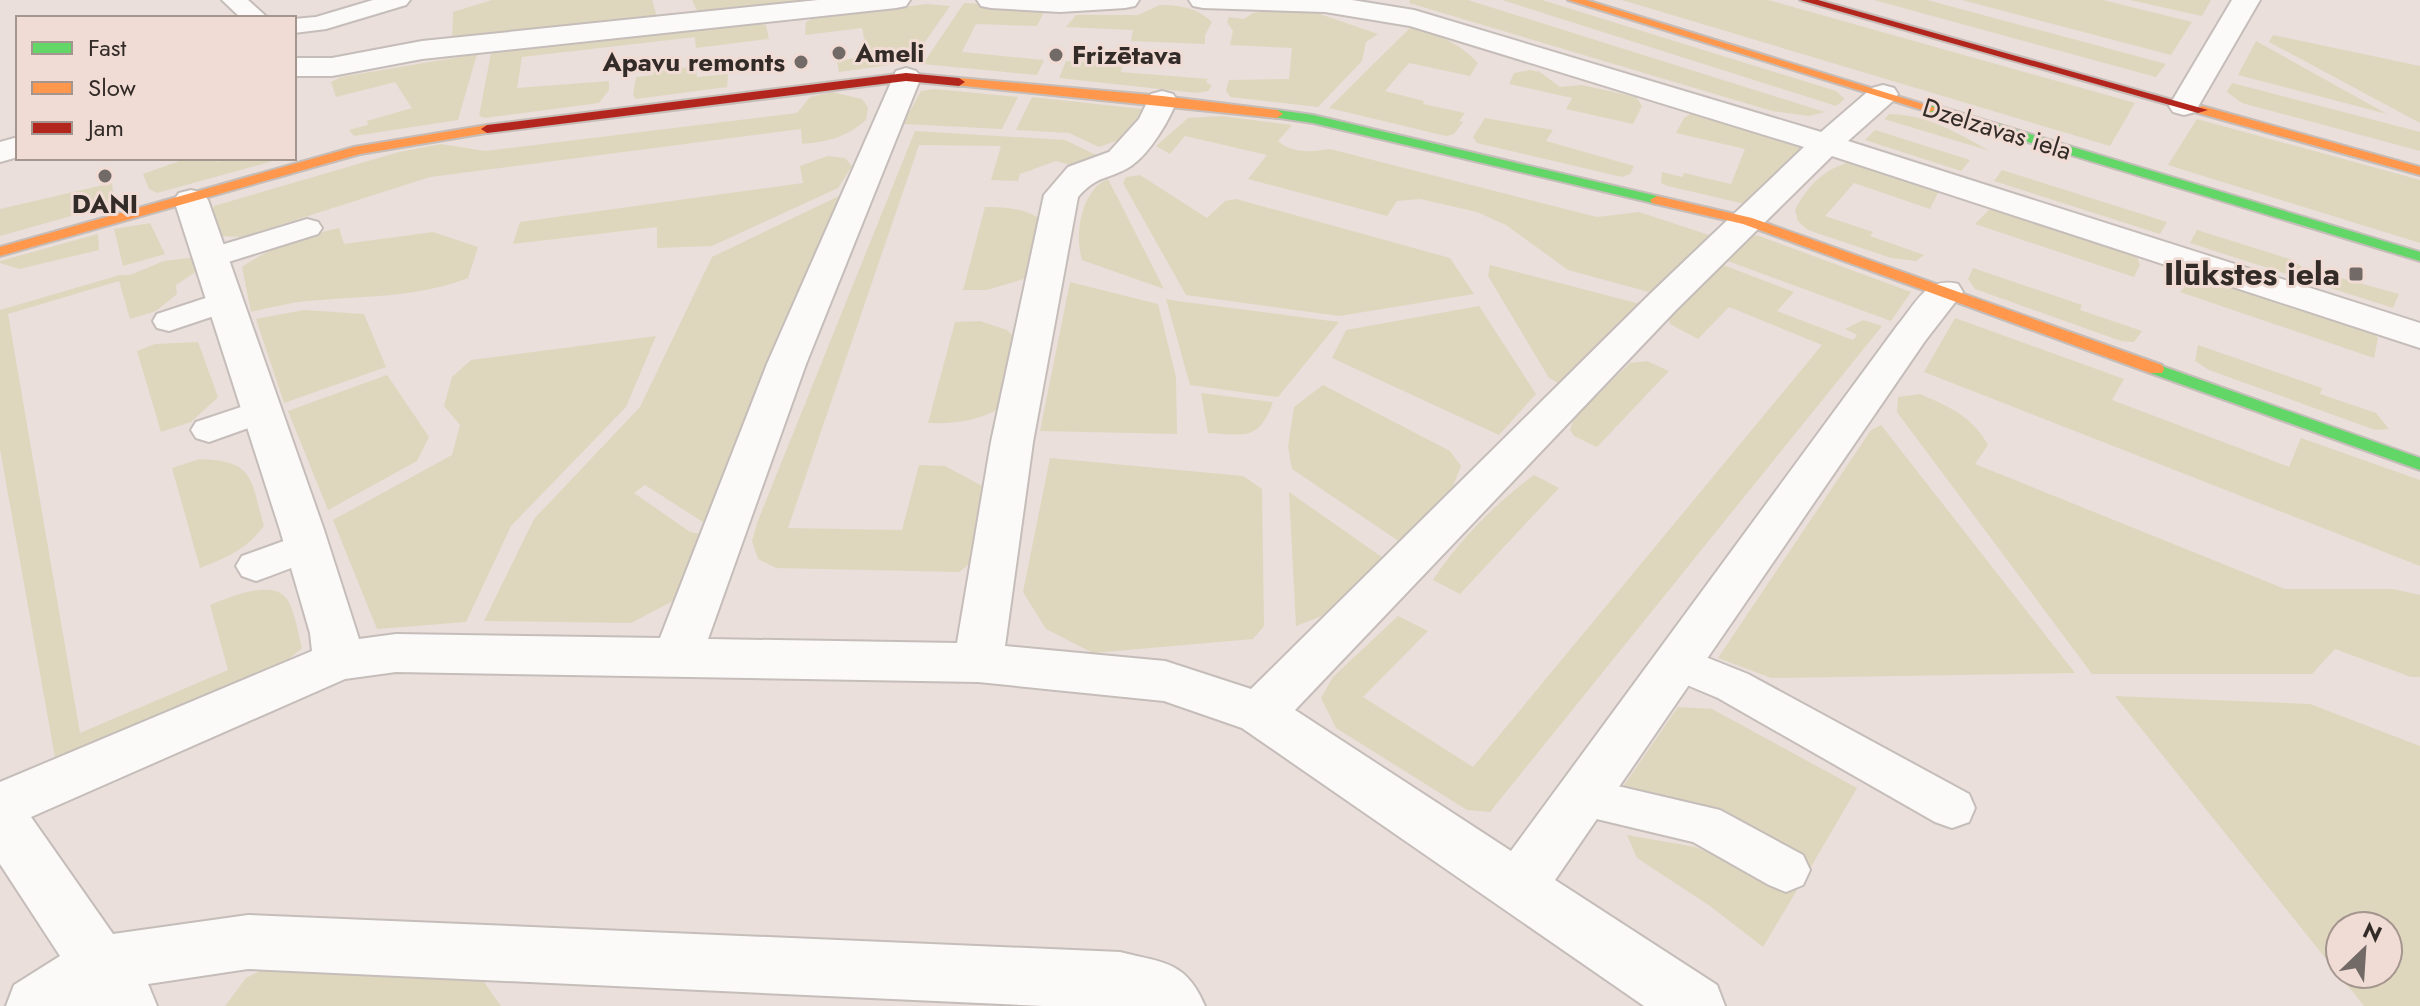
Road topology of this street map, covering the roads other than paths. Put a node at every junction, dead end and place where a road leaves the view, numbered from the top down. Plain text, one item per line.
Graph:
1 (234, 0) edge
2 (398, 0) edge
3 (896, 0) edge
4 (991, 0) edge
5 (1125, 0) edge
6 (1203, 0) edge
7 (1574, 0) edge
8 (1806, 0) edge
9 (2246, 0) edge
10 (254, 16) edge
11 (296, 26) edge
12 (296, 67) edge
13 (906, 77) junction
14 (1883, 94) junction
15 (1162, 100) junction
16 (2184, 106) junction
17 (1826, 144) junction
18 (2420, 171) edge
19 (191, 200) junction
20 (1747, 221) junction
21 (307, 228) dead end
22 (0, 252) edge
23 (2420, 257) edge
24 (209, 259) junction
25 (1945, 292) junction
26 (224, 302) junction
27 (169, 321) dead end
28 (2420, 336) edge
29 (262, 411) junction
30 (209, 430) dead end
31 (2420, 464) edge
32 (306, 547) junction
33 (256, 566) dead end
34 (678, 656) junction
35 (338, 661) junction
36 (978, 663) junction
37 (1678, 663) junction
38 (1260, 713) junction
39 (1579, 797) junction
40 (0, 806) edge
41 (1952, 808) dead end
42 (0, 817) edge
43 (1786, 870) dead end
44 (1518, 887) junction
45 (112, 985) edge
46 (1692, 1005) edge
47 (36, 1006) edge
48 (1175, 1006) edge

1 - 10 lane
2 - 11 lane
3 - 12 street
4 - 5 street
6 - 17 street
7 - 14 street, Dzelzavas iela
8 - 16 street
9 - 16 street
13 - 15 street
13 - 19 street
13 - 34 street
14 - 17 street
14 - 23 street, Dzelzavas iela
15 - 20 street
15 - 36 street
16 - 18 street
17 - 20 street
17 - 28 street
19 - 22 street
19 - 24 street
20 - 25 street
20 - 38 street
21 - 24 lane
24 - 26 street
25 - 31 street
25 - 37 street
26 - 27 lane
26 - 29 street
29 - 30 lane
29 - 32 street
32 - 33 lane
32 - 35 street
34 - 35 street
34 - 36 street
35 - 40 street
36 - 38 street
37 - 39 street
37 - 41 lane
38 - 44 street
39 - 43 lane
39 - 44 street
42 - 45 street
44 - 46 street
45 - 47 street
45 - 48 street

